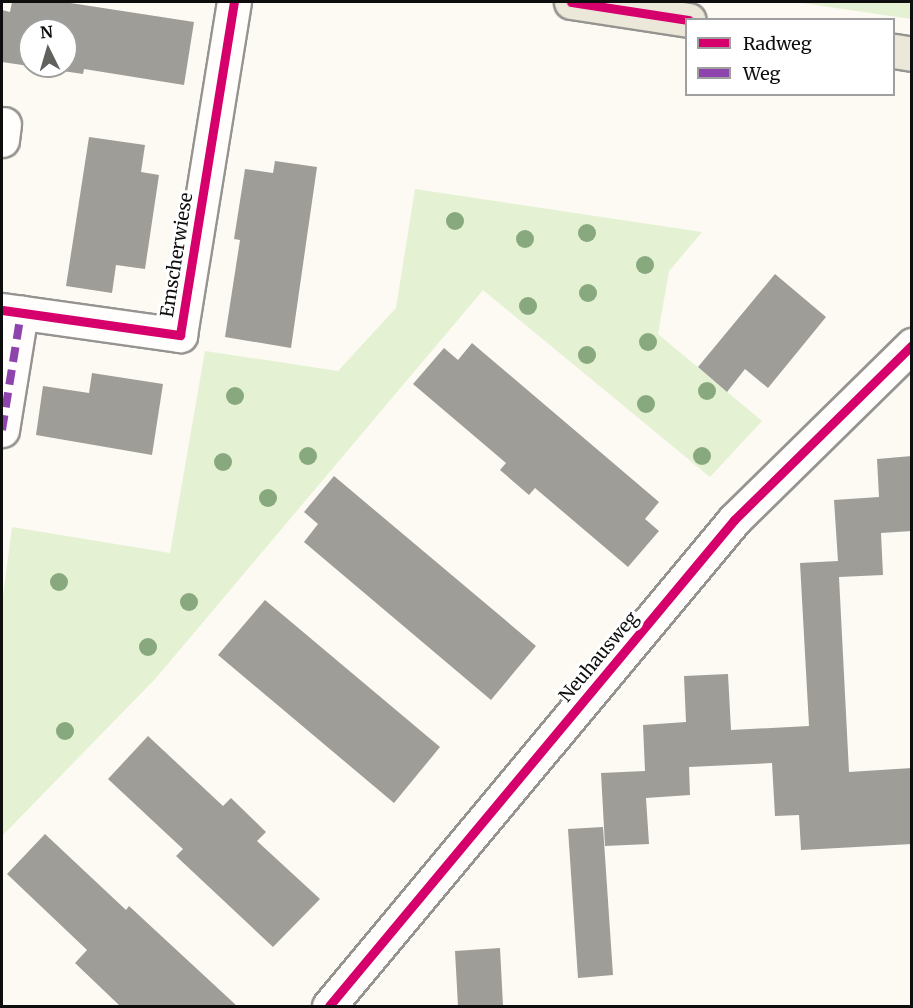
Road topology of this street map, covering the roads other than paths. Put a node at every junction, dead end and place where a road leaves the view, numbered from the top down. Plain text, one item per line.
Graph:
1 (234, 2) edge
2 (572, 2) edge
3 (685, 19) edge
4 (895, 51) edge
5 (912, 54) edge
6 (11, 311) edge
7 (912, 345) edge
8 (2, 430) edge
9 (329, 1006) edge

1 - 6 street, Emscherwiese
2 - 3 main road
4 - 5 main road
6 - 8 street
7 - 9 street, Neuhausweg

